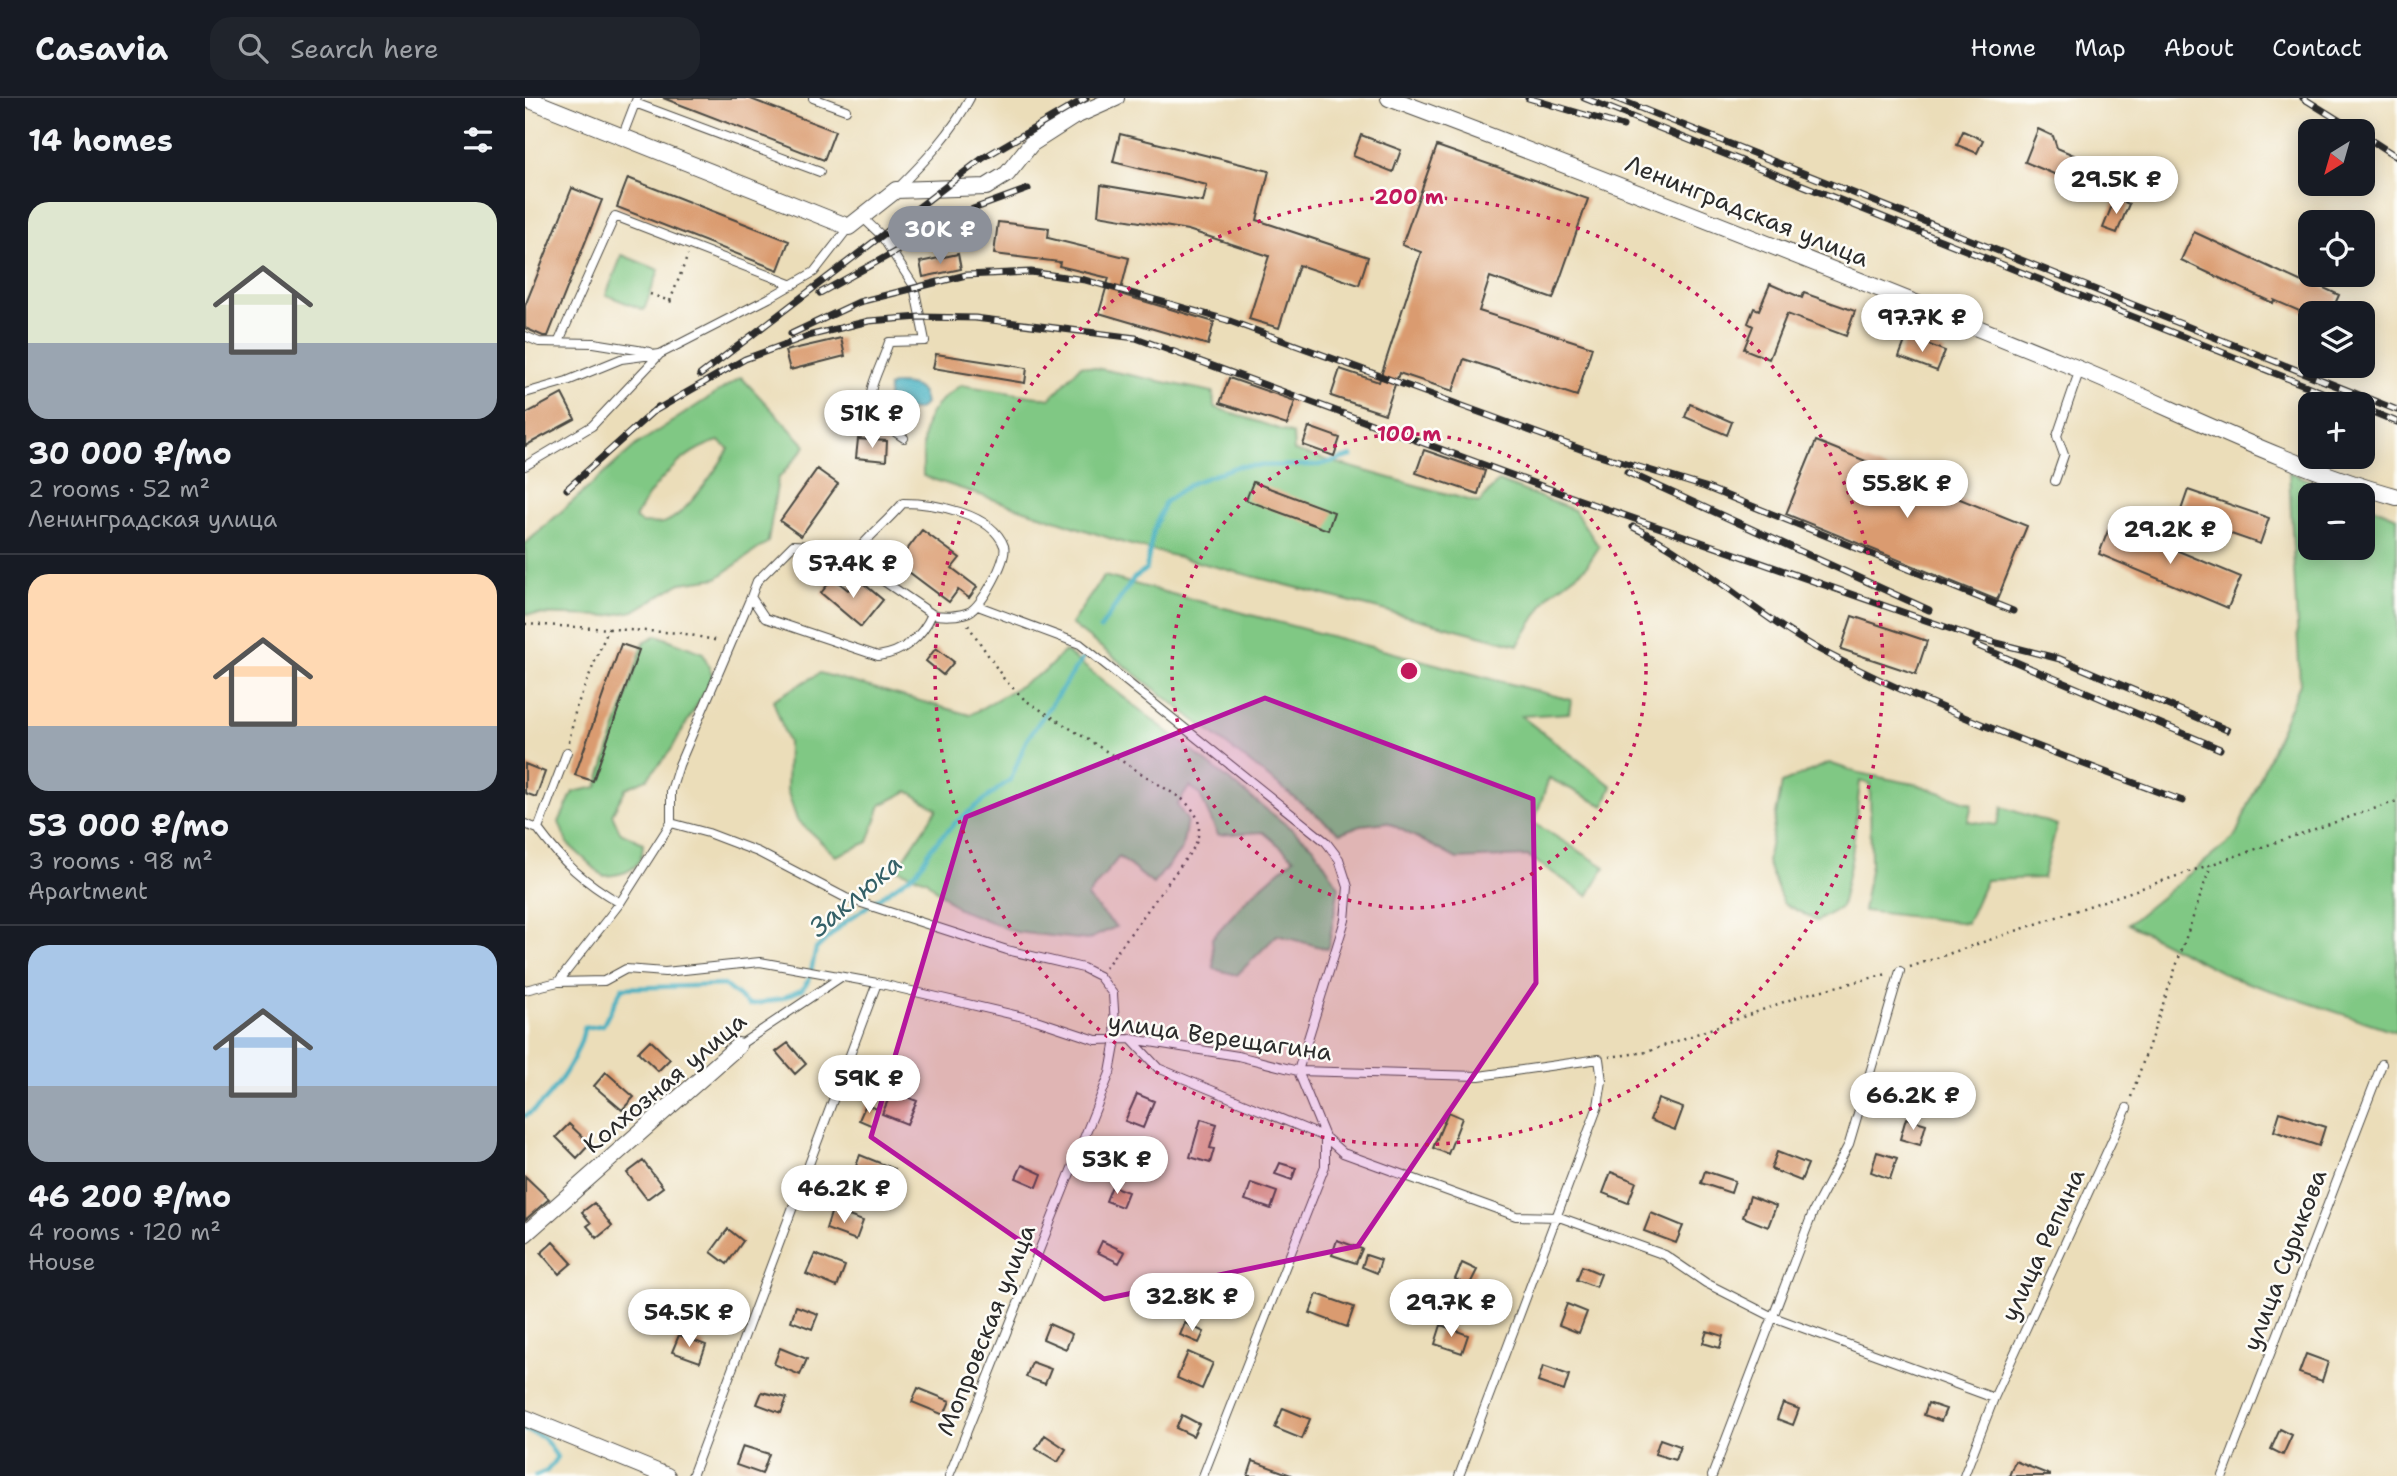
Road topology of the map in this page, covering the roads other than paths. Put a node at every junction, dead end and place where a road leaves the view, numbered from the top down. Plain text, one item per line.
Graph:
1 (525, 98) edge
2 (813, 98) edge
3 (970, 98) edge
4 (1116, 98) edge
5 (1389, 98) edge
6 (636, 100) edge
7 (846, 110) dead end
8 (622, 137) junction
9 (820, 172) dead end
10 (896, 190) junction
11 (855, 222) junction
12 (793, 285) junction
13 (525, 336) edge
14 (559, 341) junction
15 (660, 354) junction
16 (2080, 369) junction
17 (525, 393) edge
18 (904, 438) dead end
19 (525, 466) edge
20 (2055, 481) dead end
21 (2397, 497) edge
22 (853, 556) junction
23 (751, 597) junction
24 (978, 606) junction
25 (932, 614) junction
26 (567, 752) road end
27 (671, 823) junction
28 (525, 824) edge
29 (538, 829) junction
30 (620, 903) junction
31 (1900, 971) road end
32 (842, 977) junction
33 (558, 982) junction
34 (877, 983) junction
35 (525, 990) edge
36 (1131, 1039) junction
37 (1116, 1040) junction
38 (738, 1046) joint
39 (2382, 1064) dead end
40 (1298, 1071) junction
41 (2127, 1108) road end
42 (1325, 1137) junction
43 (1559, 1217) junction
44 (525, 1234) edge
45 (1773, 1317) junction
46 (1994, 1398) junction
47 (525, 1418) edge
48 (2224, 1473) edge
49 (667, 1476) edge
50 (692, 1476) edge
51 (949, 1476) edge
52 (1203, 1476) edge
53 (1459, 1476) edge
54 (1711, 1476) edge
55 (1964, 1476) edge

1 - 8 street
2 - 7 lane
3 - 10 lane
4 - 10 street
5 - 16 street, Ленинградская улица
6 - 8 lane
6 - 9 lane
8 - 11 street
10 - 11 street
11 - 12 lane
11 - 18 lane
12 - 14 lane
12 - 15 lane
13 - 14 lane
14 - 15 lane
15 - 17 lane
15 - 19 lane
16 - 20 lane
16 - 21 street, Ленинградская улица
22 - 23 lane
22 - 24 lane
22 - 25 lane
23 - 25 lane
23 - 27 lane
24 - 25 lane
24 - 40 lane
26 - 29 lane
27 - 30 lane
27 - 37 lane, Мопровская улица
28 - 29 lane
29 - 30 lane
30 - 33 lane
31 - 45 lane
32 - 33 lane, улица Верещагина
32 - 34 lane, улица Верещагина
32 - 38 lane, Колхозная улица
33 - 35 lane, улица Верещагина
34 - 37 lane, улица Верещагина
34 - 50 lane
36 - 37 lane, улица Верещагина
36 - 40 lane, улица Верещагина
36 - 42 lane
37 - 51 lane, Мопровская улица
38 - 44 street, Колхозная улица
39 - 48 lane, улица Сурикова
40 - 42 lane
40 - 43 lane, улица Верещагина
41 - 46 lane, улица Репина
42 - 43 lane
42 - 52 lane
43 - 45 lane
43 - 53 lane
45 - 46 lane
45 - 54 lane
46 - 55 lane, улица Репина
47 - 49 street

